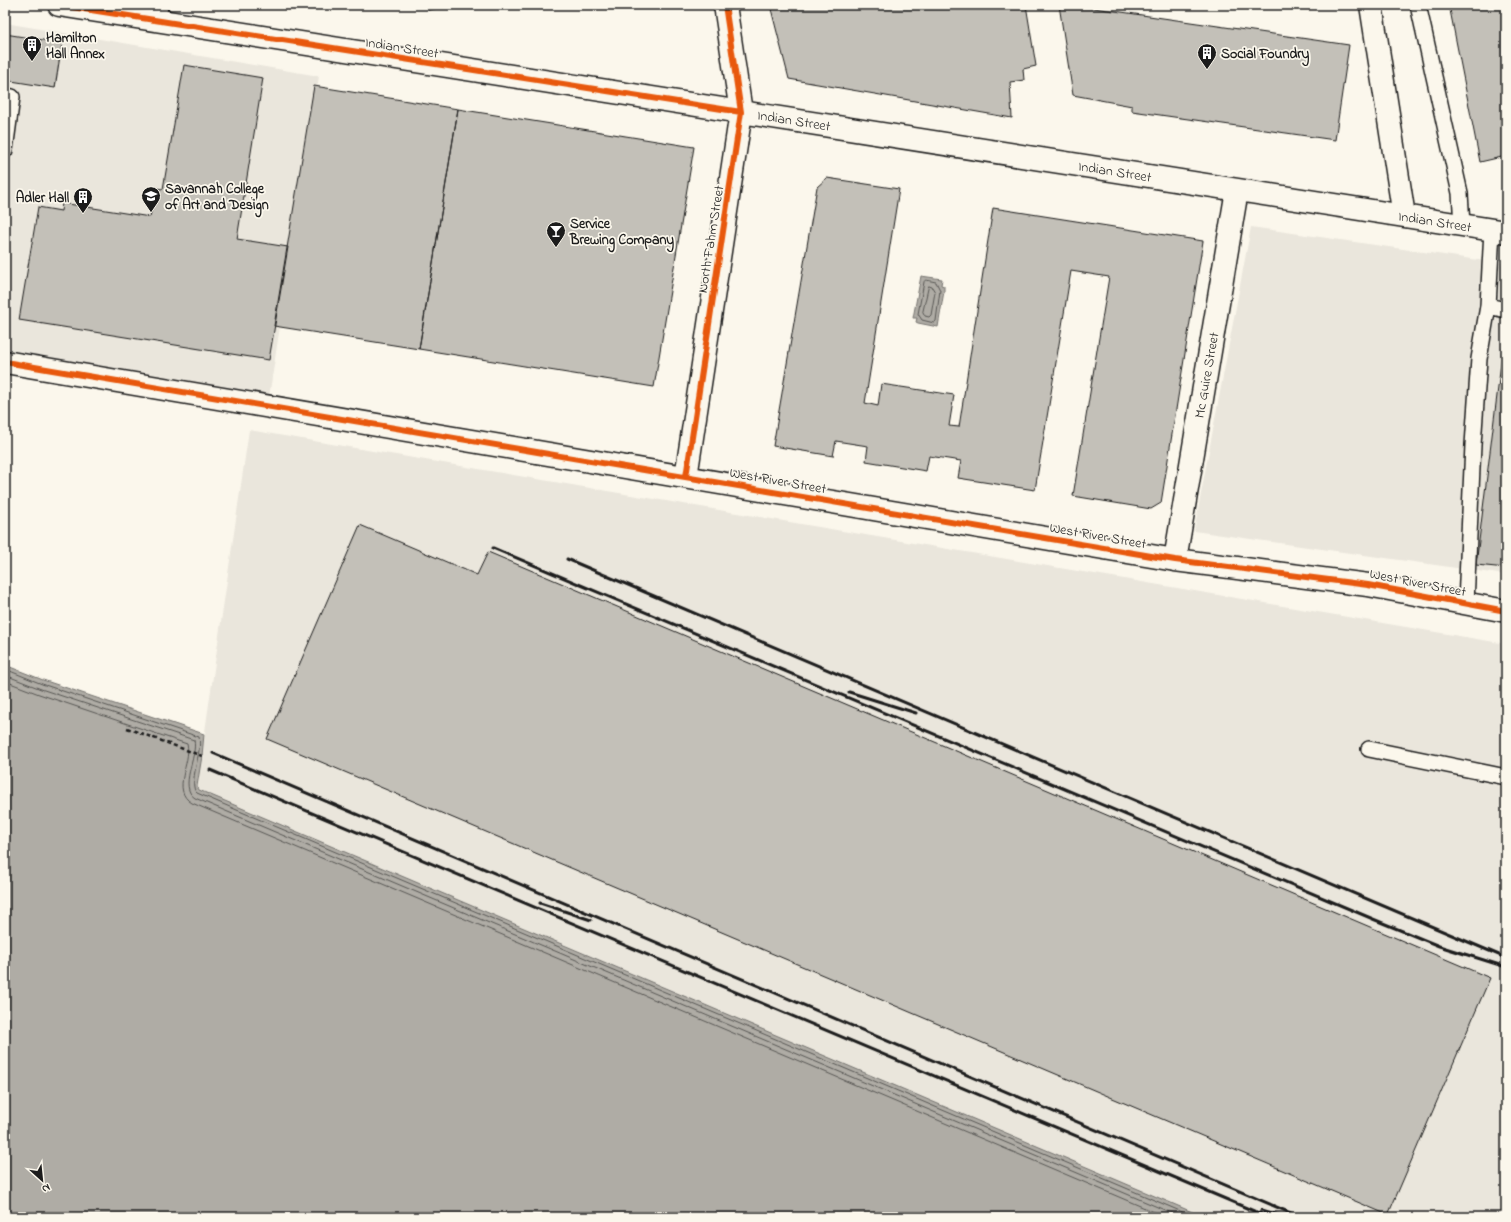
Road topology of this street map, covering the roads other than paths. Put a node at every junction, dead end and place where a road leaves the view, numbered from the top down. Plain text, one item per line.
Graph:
1 (59, 5) edge
2 (725, 5) edge
3 (1372, 5) edge
4 (1418, 5) edge
5 (159, 13) edge
6 (5, 96) edge
7 (741, 112) junction
8 (5, 150) edge
9 (1237, 190) junction
10 (1404, 216) junction
11 (1462, 225) junction
12 (1499, 231) edge
13 (1488, 306) junction
14 (1506, 310) edge
15 (5, 362) edge
16 (686, 477) junction
17 (1175, 560) junction
18 (1466, 603) junction
19 (1506, 611) edge
20 (1369, 749) dead end
21 (1506, 777) edge

1 - 5 street, Indian Street
2 - 7 street, North Fahm Street
3 - 10 street
4 - 11 lane
5 - 7 street, Indian Street
6 - 8 lane
7 - 9 street, Indian Street
7 - 16 street, North Fahm Street
9 - 10 street, Indian Street
9 - 17 street, Mc Guire Street
10 - 11 street, Indian Street
11 - 12 street, Indian Street
12 - 13 lane
13 - 14 lane
13 - 18 lane
15 - 16 street, West River Street
16 - 17 street, West River Street
17 - 18 street, West River Street
18 - 19 street, West River Street
20 - 21 lane

